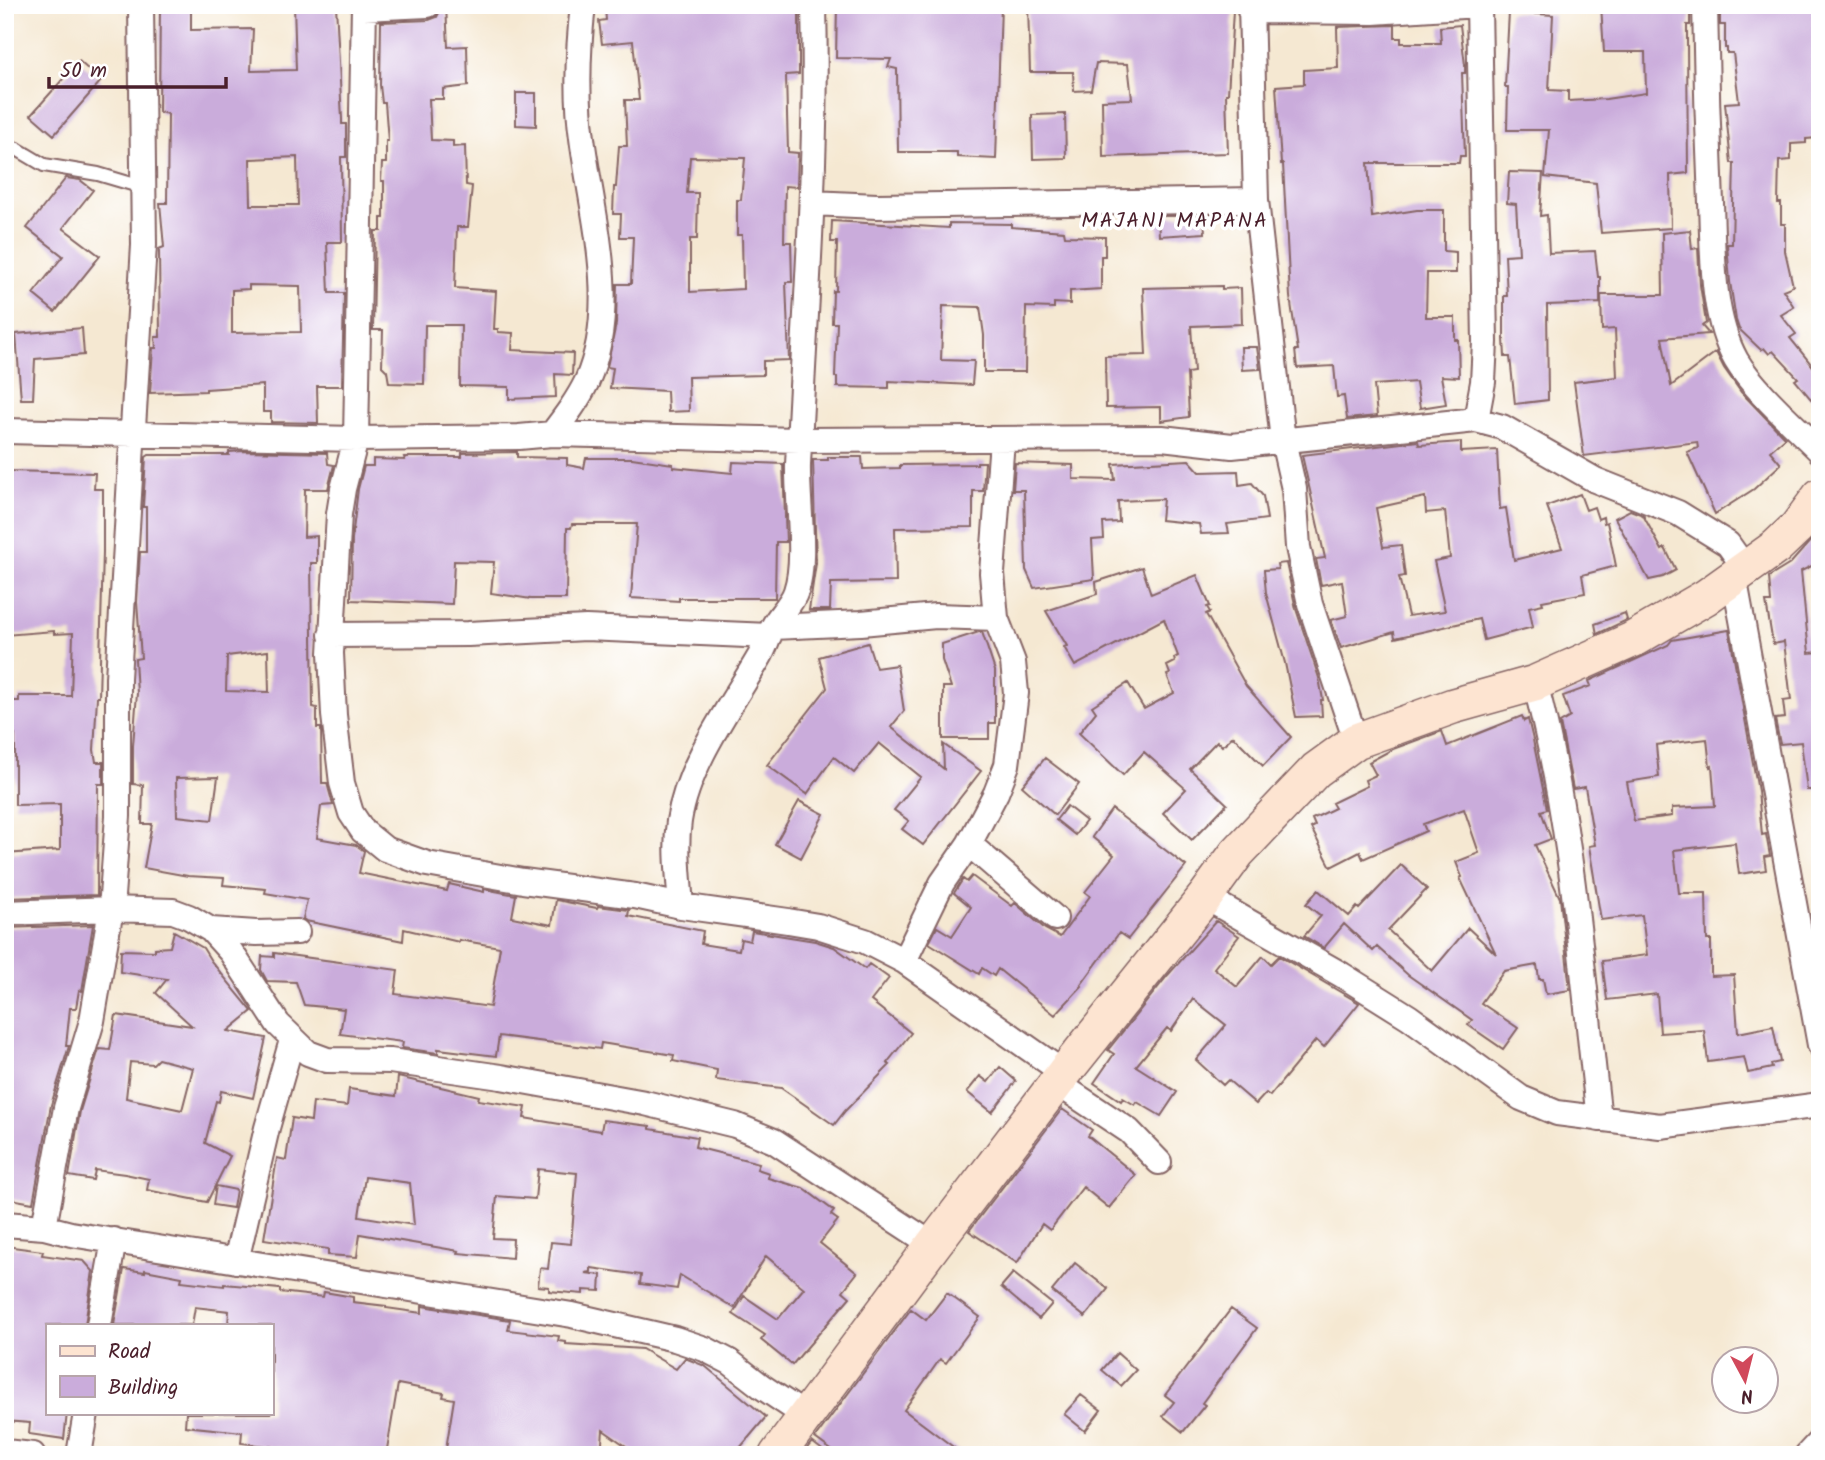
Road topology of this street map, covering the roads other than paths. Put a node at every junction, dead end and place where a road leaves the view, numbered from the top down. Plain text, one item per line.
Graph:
1 (141, 5) edge
2 (428, 5) edge
3 (583, 5) edge
4 (814, 5) edge
5 (1478, 5) edge
6 (1705, 5) edge
7 (364, 6) edge
8 (1250, 8) edge
9 (5, 145) edge
10 (142, 187) junction
11 (1256, 200) junction
12 (812, 203) junction
13 (1476, 420) junction
14 (5, 431) edge
15 (132, 434) junction
16 (552, 434) junction
17 (356, 439) junction
18 (800, 440) junction
19 (1002, 440) junction
20 (1283, 441) junction
21 (1820, 451) edge
22 (1820, 496) edge
23 (1740, 572) junction
24 (996, 618) junction
25 (771, 632) junction
26 (331, 635) junction
27 (1535, 683) junction
28 (1356, 741) junction
29 (969, 844) junction
30 (1205, 897) junction
31 (681, 906) junction
32 (111, 909) junction
33 (5, 913) edge
34 (1055, 918) dead end
35 (211, 930) junction
36 (297, 932) dead end
37 (904, 961) junction
38 (292, 1040) junction
39 (1820, 1045) edge
40 (1060, 1078) junction
41 (1820, 1105) edge
42 (1599, 1119) junction
43 (1160, 1162) dead end
44 (5, 1224) edge
45 (44, 1227) junction
46 (114, 1240) junction
47 (933, 1245) junction
48 (236, 1261) junction
49 (99, 1324) edge
50 (86, 1414) edge
51 (806, 1416) junction
52 (1820, 1441) edge
53 (5, 1452) edge
54 (33, 1455) edge
55 (79, 1455) edge
56 (777, 1455) edge
57 (1807, 1455) edge

1 - 10 street
2 - 7 street
3 - 16 street
4 - 12 street
5 - 8 street
5 - 13 street
6 - 21 street
7 - 17 street
8 - 11 street
9 - 10 lane
10 - 15 street
11 - 12 street
11 - 20 street
12 - 18 street
13 - 20 street
13 - 23 street
14 - 15 street
15 - 17 street
15 - 32 street
16 - 17 street
16 - 18 street
17 - 26 street
18 - 19 street
18 - 25 street
19 - 20 street
19 - 24 street
20 - 28 street
22 - 23 main road
23 - 27 main road
23 - 39 street
24 - 25 street
24 - 29 street
25 - 26 street
25 - 31 street
26 - 31 street
27 - 28 main road
27 - 42 street
28 - 30 main road
29 - 34 street
29 - 37 street
30 - 40 main road
30 - 42 street
31 - 37 street
32 - 33 street
32 - 35 street
32 - 45 street
35 - 36 street
35 - 38 street
37 - 40 street
38 - 47 street
38 - 48 street
40 - 43 street
40 - 47 main road
41 - 42 street
44 - 45 street
45 - 46 street
46 - 48 street
46 - 49 street
47 - 51 main road
48 - 51 street
50 - 55 street
51 - 56 main road
52 - 57 street
53 - 54 street

